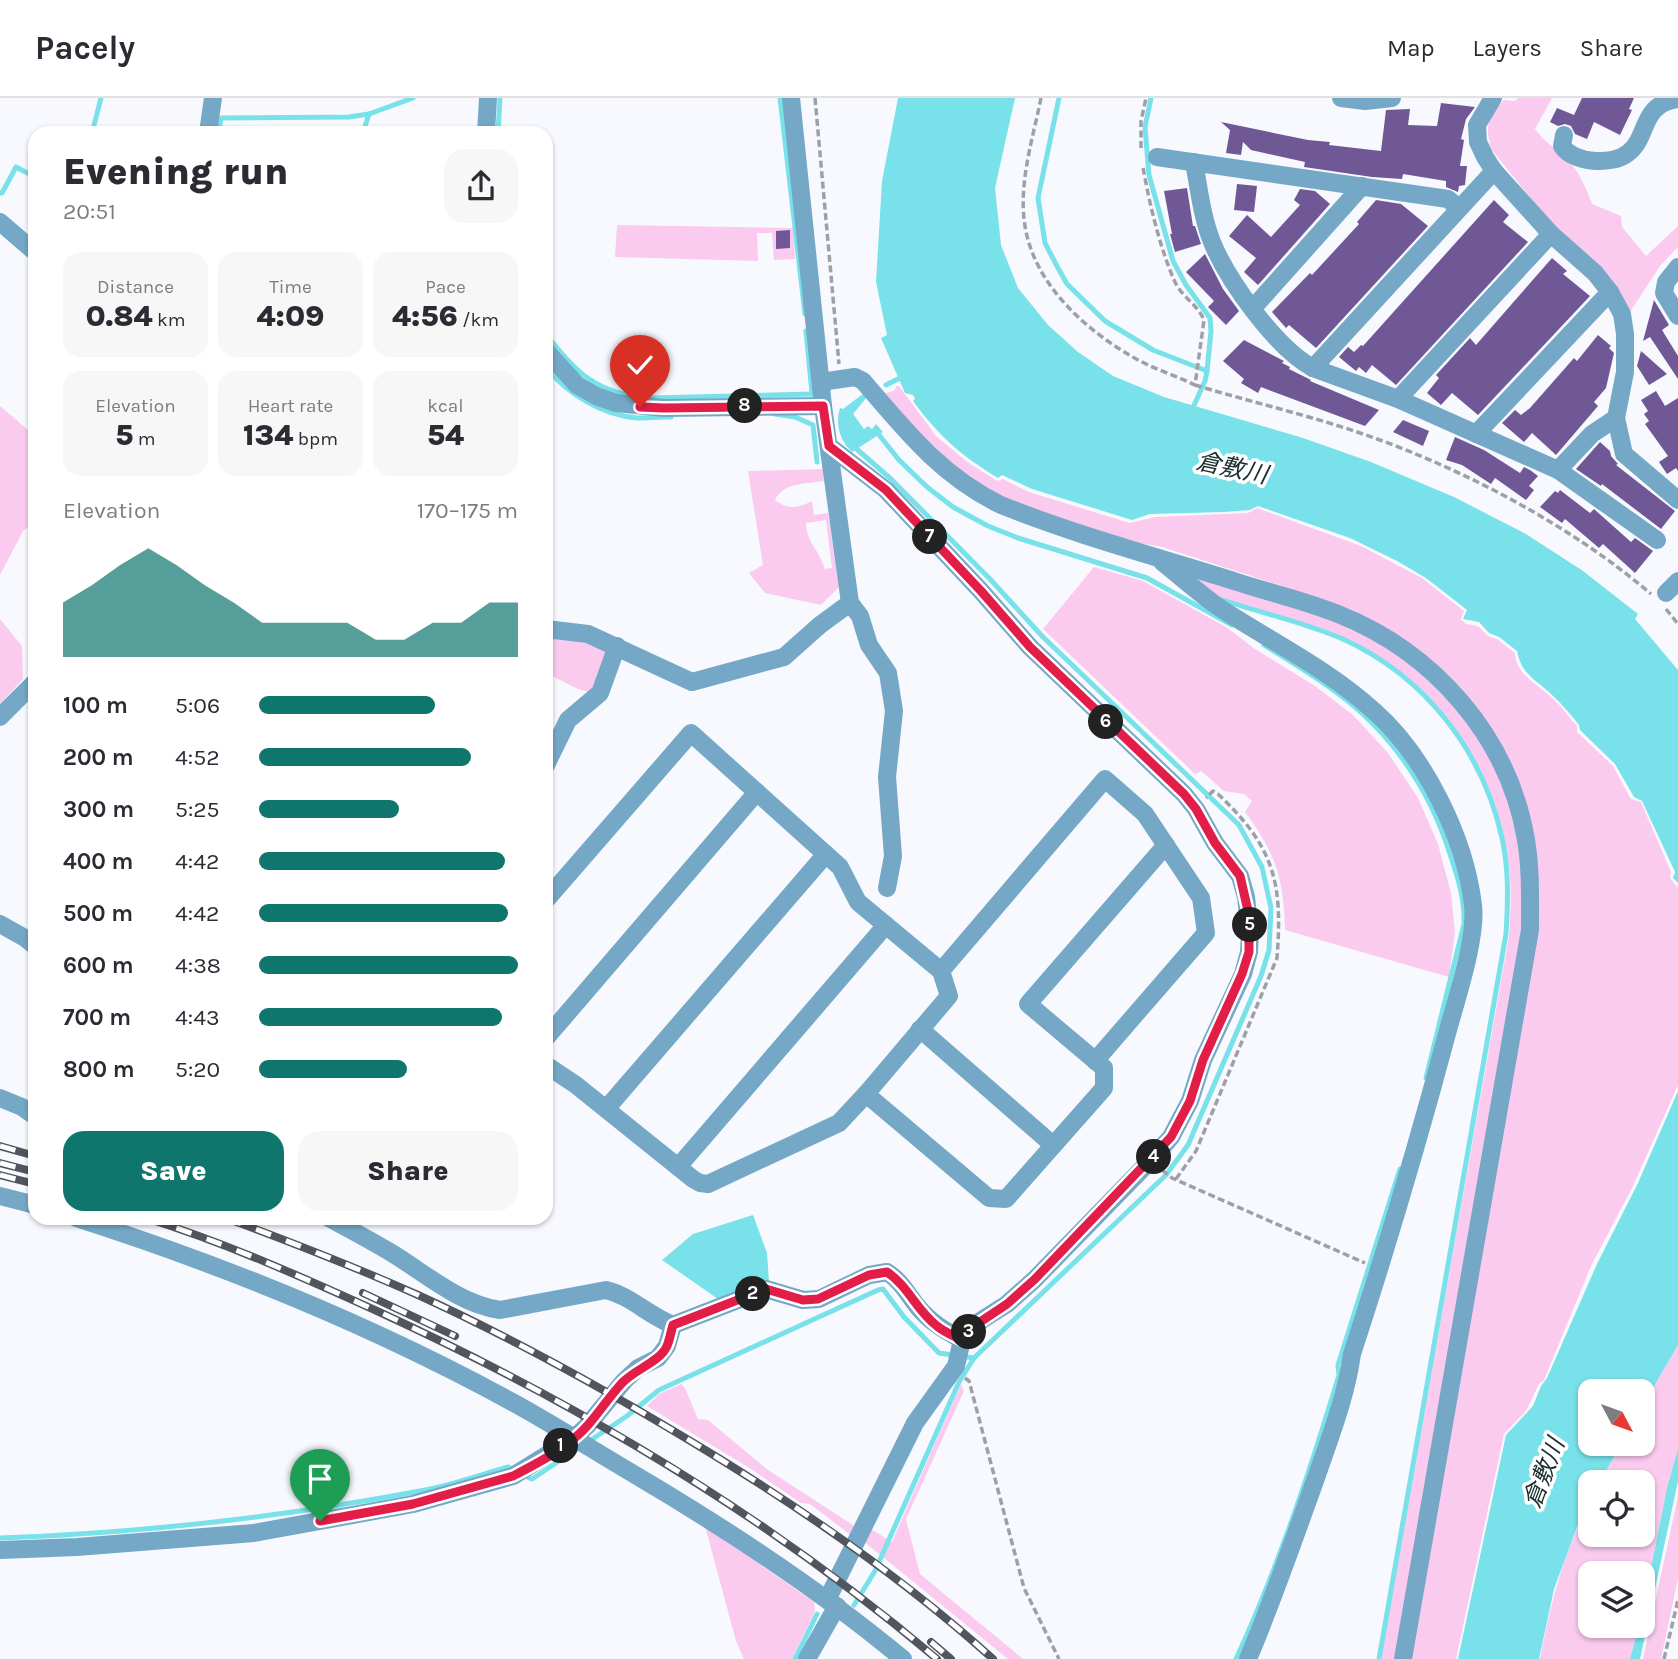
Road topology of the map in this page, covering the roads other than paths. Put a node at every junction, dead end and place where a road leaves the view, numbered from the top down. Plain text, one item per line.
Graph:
1 (213, 98) edge
2 (488, 98) edge
3 (791, 98) edge
4 (1341, 98) edge
5 (1392, 98) edge
6 (1493, 98) edge
7 (1678, 99) edge
8 (209, 126) edge
9 (486, 126) edge
10 (1564, 135) dead end
11 (1157, 158) dead end
12 (1194, 162) junction
13 (1494, 171) junction
14 (1363, 186) junction
15 (1459, 208) junction
16 (0, 222) edge
17 (1551, 234) junction
18 (28, 246) edge
19 (1678, 267) edge
20 (1610, 292) junction
21 (1253, 308) junction
22 (1678, 316) edge
23 (553, 359) edge
24 (1312, 368) junction
25 (821, 382) junction
26 (1398, 399) junction
27 (823, 406) junction
28 (1616, 418) junction
29 (1476, 434) junction
30 (829, 446) junction
31 (1558, 470) junction
32 (1678, 500) edge
33 (1657, 540) dead end
34 (1158, 559) junction
35 (850, 603) junction
36 (553, 630) edge
37 (617, 646) junction
38 (28, 689) edge
39 (0, 717) edge
40 (553, 751) edge
41 (757, 792) junction
42 (1166, 845) junction
43 (826, 854) junction
44 (887, 888) dead end
45 (553, 892) edge
46 (0, 924) edge
47 (886, 925) junction
48 (28, 940) edge
49 (941, 971) junction
50 (920, 1029) junction
51 (553, 1030) edge
52 (1096, 1061) junction
53 (553, 1070) edge
54 (866, 1094) junction
55 (0, 1098) edge
56 (606, 1109) junction
57 (28, 1111) edge
58 (1053, 1145) junction
59 (678, 1167) junction
60 (0, 1196) edge
61 (28, 1203) edge
62 (98, 1225) edge
63 (342, 1225) edge
64 (673, 1325) junction
65 (960, 1350) junction
66 (581, 1443) junction
67 (0, 1550) edge
68 (832, 1603) junction
69 (807, 1659) edge
70 (903, 1659) edge
71 (1248, 1659) edge
72 (1403, 1659) edge

1 - 8 street
2 - 9 street
3 - 25 street
4 - 5 street
6 - 13 street
7 - 10 street
11 - 12 street
12 - 14 street
12 - 21 street
13 - 15 street
13 - 17 street
14 - 15 street
14 - 21 street
15 - 24 street
16 - 18 street
17 - 20 street
17 - 26 street
19 - 22 street
20 - 28 street
20 - 29 street
21 - 24 street
23 - 27 street
24 - 26 street
25 - 27 street
25 - 34 street
26 - 29 street
27 - 30 street
28 - 31 street
28 - 32 street
29 - 31 street
30 - 35 street
30 - 65 street
31 - 33 street
34 - 71 street
34 - 72 street
35 - 37 street
35 - 44 street
36 - 37 street
37 - 40 street
38 - 39 street
41 - 43 street
41 - 45 street
41 - 51 street
42 - 49 street
42 - 52 street
42 - 52 street
43 - 47 street
43 - 56 street
46 - 48 street
47 - 49 street
47 - 59 street
49 - 50 street
50 - 54 street
50 - 58 street
52 - 58 street
53 - 56 street
54 - 58 street
54 - 59 street
55 - 57 street
56 - 59 street
60 - 61 street
62 - 66 street
63 - 64 street
64 - 65 street
64 - 66 street
65 - 68 street
66 - 67 street
66 - 68 street
68 - 69 street
68 - 70 street

